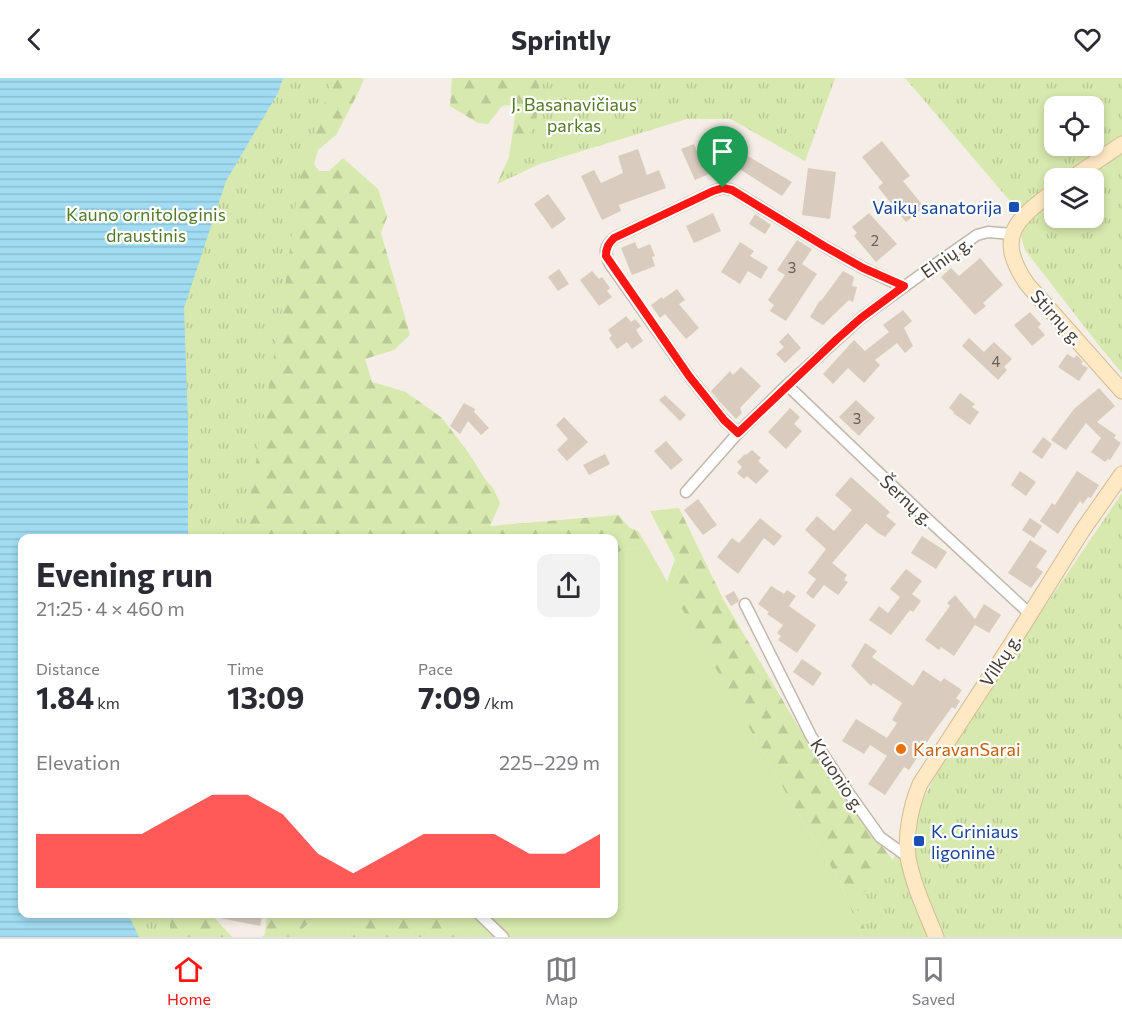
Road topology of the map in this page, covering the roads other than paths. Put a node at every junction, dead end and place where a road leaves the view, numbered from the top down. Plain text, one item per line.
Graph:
1 (1122, 144) edge
2 (1087, 168) edge
3 (1044, 199) edge
4 (1012, 234) junction
5 (904, 286) junction
6 (787, 385) junction
7 (1122, 391) edge
8 (738, 433) junction
9 (1122, 474) edge
10 (686, 492) dead end
11 (745, 604) dead end
12 (1030, 614) junction
13 (908, 856) junction
14 (483, 918) edge
15 (503, 937) edge
16 (936, 937) edge

1 - 2 street
3 - 4 street
4 - 5 street, Elnių g.
4 - 7 street, Stirnų g.
5 - 6 street, Elnių g.
5 - 8 street
6 - 8 street, Elnių g.
6 - 12 street, Šernų g.
8 - 10 street, Elnių g.
9 - 12 street, Vilkų g.
11 - 13 street, Kruonio g.
12 - 13 street, Vilkų g.
13 - 16 street
14 - 15 street

